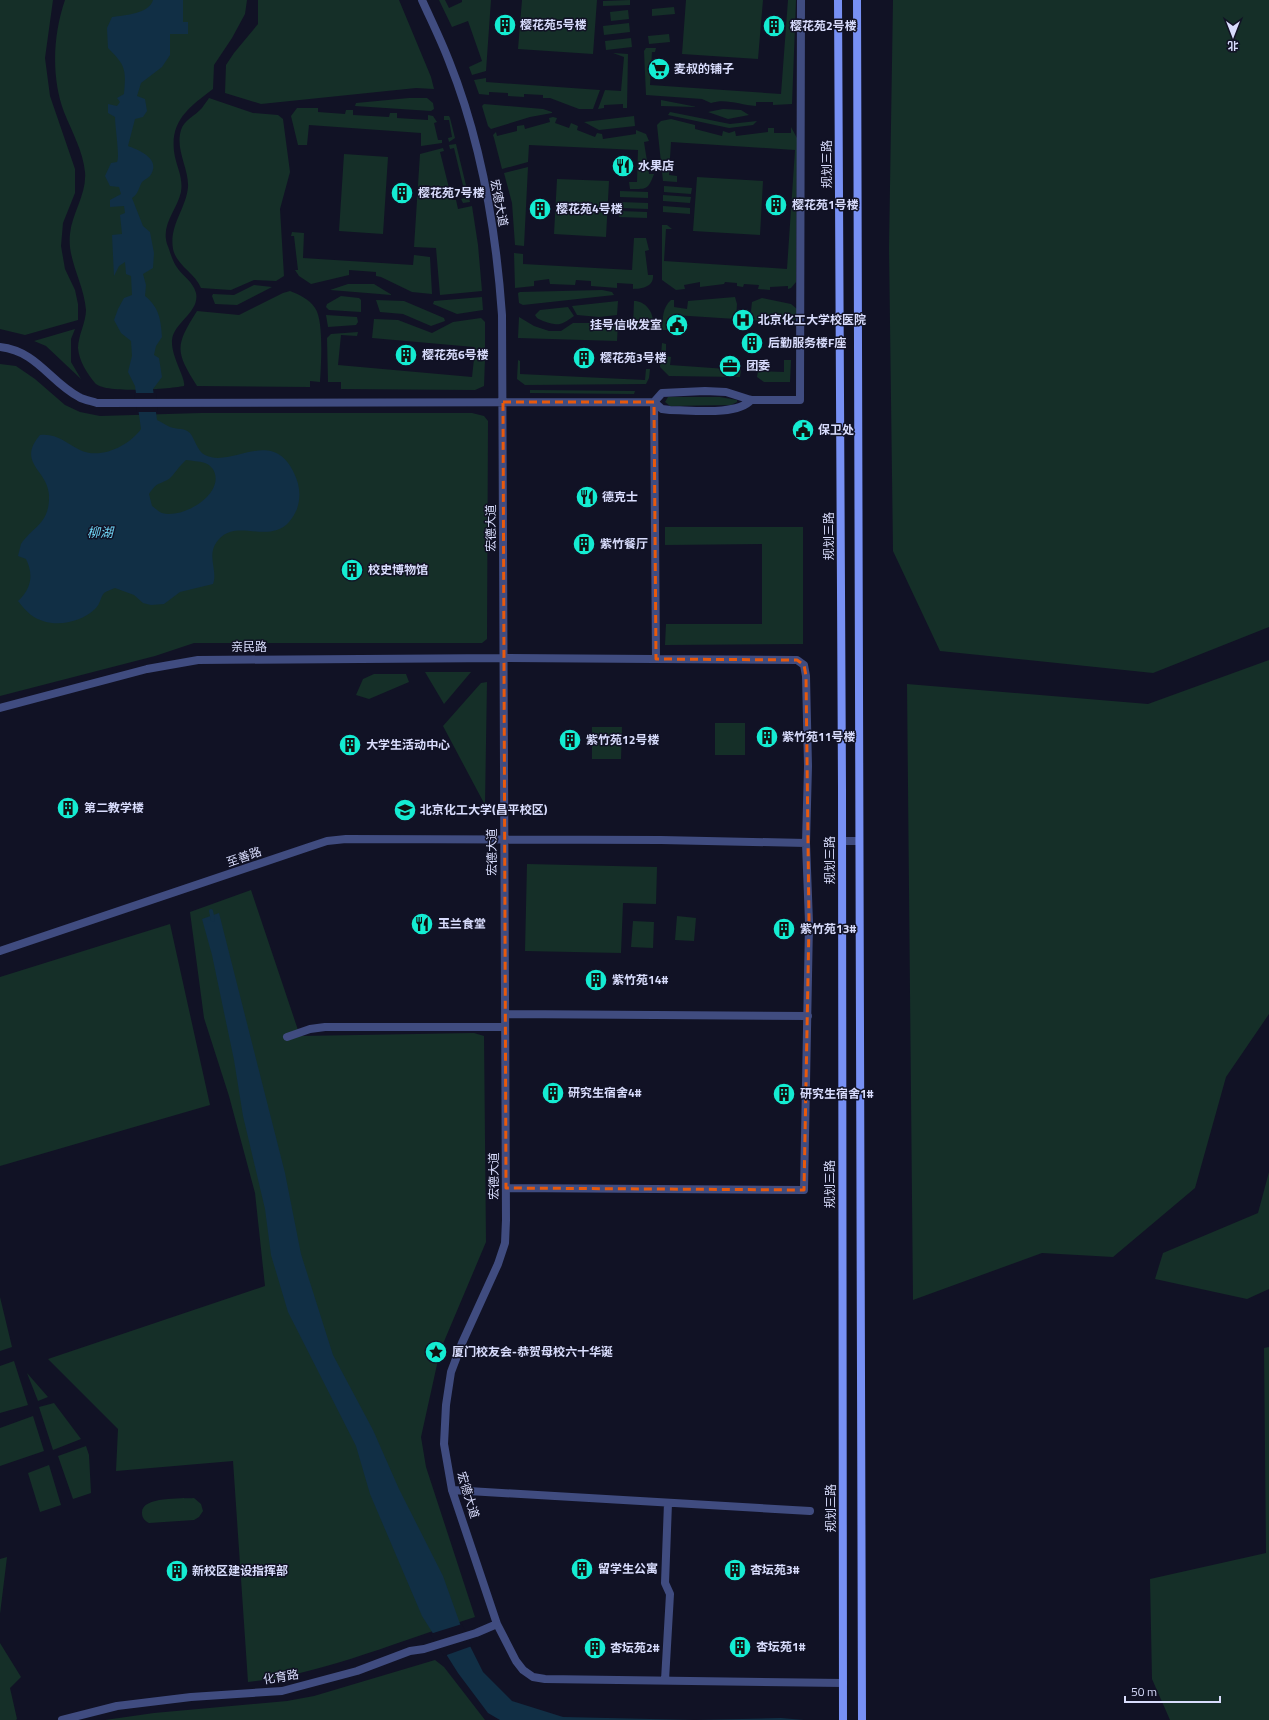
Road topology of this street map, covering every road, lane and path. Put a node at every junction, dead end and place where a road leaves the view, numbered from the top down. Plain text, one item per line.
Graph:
1 (422, 0) edge
2 (801, 0) edge
3 (838, 0) edge
4 (856, 0) edge
5 (0, 347) edge
6 (751, 400) junction
7 (503, 402) junction
8 (654, 402) junction
9 (504, 658) junction
10 (656, 659) junction
11 (0, 708) edge
12 (504, 838) junction
13 (859, 841) junction
14 (806, 842) junction
15 (842, 842) junction
16 (0, 951) edge
17 (505, 1014) junction
18 (808, 1016) junction
19 (505, 1027) junction
20 (287, 1037) dead end
21 (506, 1188) junction
22 (452, 1490) junction
23 (668, 1503) junction
24 (810, 1511) dead end
25 (497, 1624) junction
26 (665, 1680) junction
27 (843, 1684) junction
28 (62, 1720) edge
29 (843, 1720) edge
30 (862, 1720) edge

1 - 7 street, 宏德大道
2 - 6 street
3 - 15 main road, 规划三路
4 - 13 main road
5 - 7 street
6 - 8 street
6 - 8 street
7 - 8 street
7 - 9 street, 宏德大道
8 - 10 street
9 - 10 street, 亲民路
9 - 11 street, 亲民路
9 - 12 street, 宏德大道
10 - 14 street, 亲民路
12 - 14 street, 至善路
12 - 16 street, 至善路
12 - 17 street, 宏德大道
13 - 15 street
13 - 30 main road
14 - 18 street
15 - 27 main road, 规划三路
17 - 18 street
17 - 19 street, 宏德大道
18 - 21 street
19 - 20 street
19 - 21 street, 宏德大道
21 - 22 street, 宏德大道
22 - 23 street
22 - 25 street, 宏德大道
23 - 24 street
23 - 26 street
25 - 26 street, 宏德大道
25 - 28 street, 化育路
26 - 27 street, 宏德大道
27 - 29 main road, 规划三路

